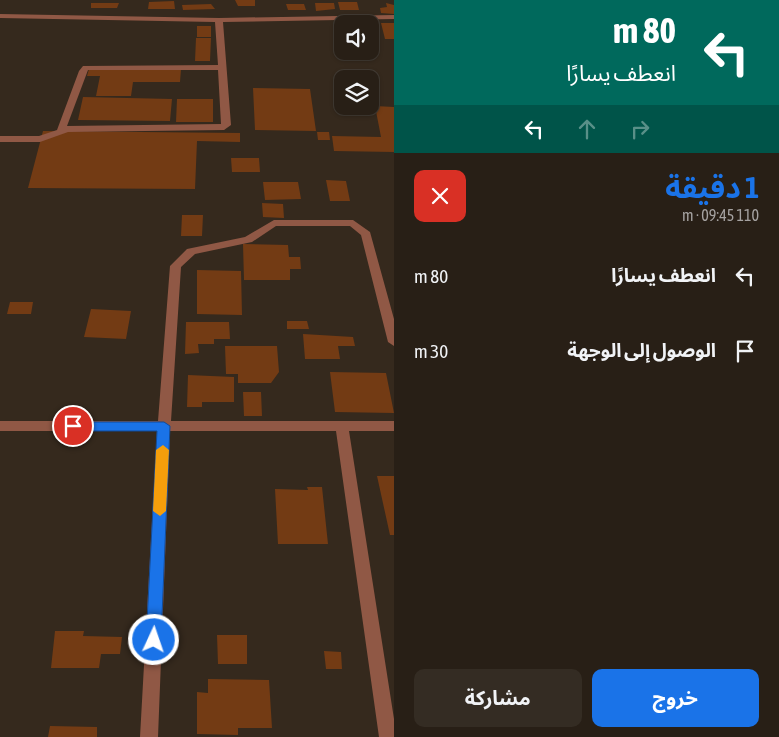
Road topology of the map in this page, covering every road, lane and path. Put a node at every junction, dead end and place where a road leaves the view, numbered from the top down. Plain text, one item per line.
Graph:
1 (0, 16) edge
2 (394, 17) edge
3 (219, 20) junction
4 (222, 67) junction
5 (61, 130) junction
6 (0, 139) edge
7 (394, 342) edge
8 (0, 426) edge
9 (164, 426) junction
10 (342, 426) junction
11 (394, 426) edge
12 (150, 737) edge
13 (388, 737) edge

1 - 3 street
2 - 3 street
3 - 4 street
4 - 5 street
4 - 5 street
5 - 6 street
7 - 9 street
8 - 9 street
9 - 10 street
9 - 12 street
10 - 11 street
10 - 13 street

